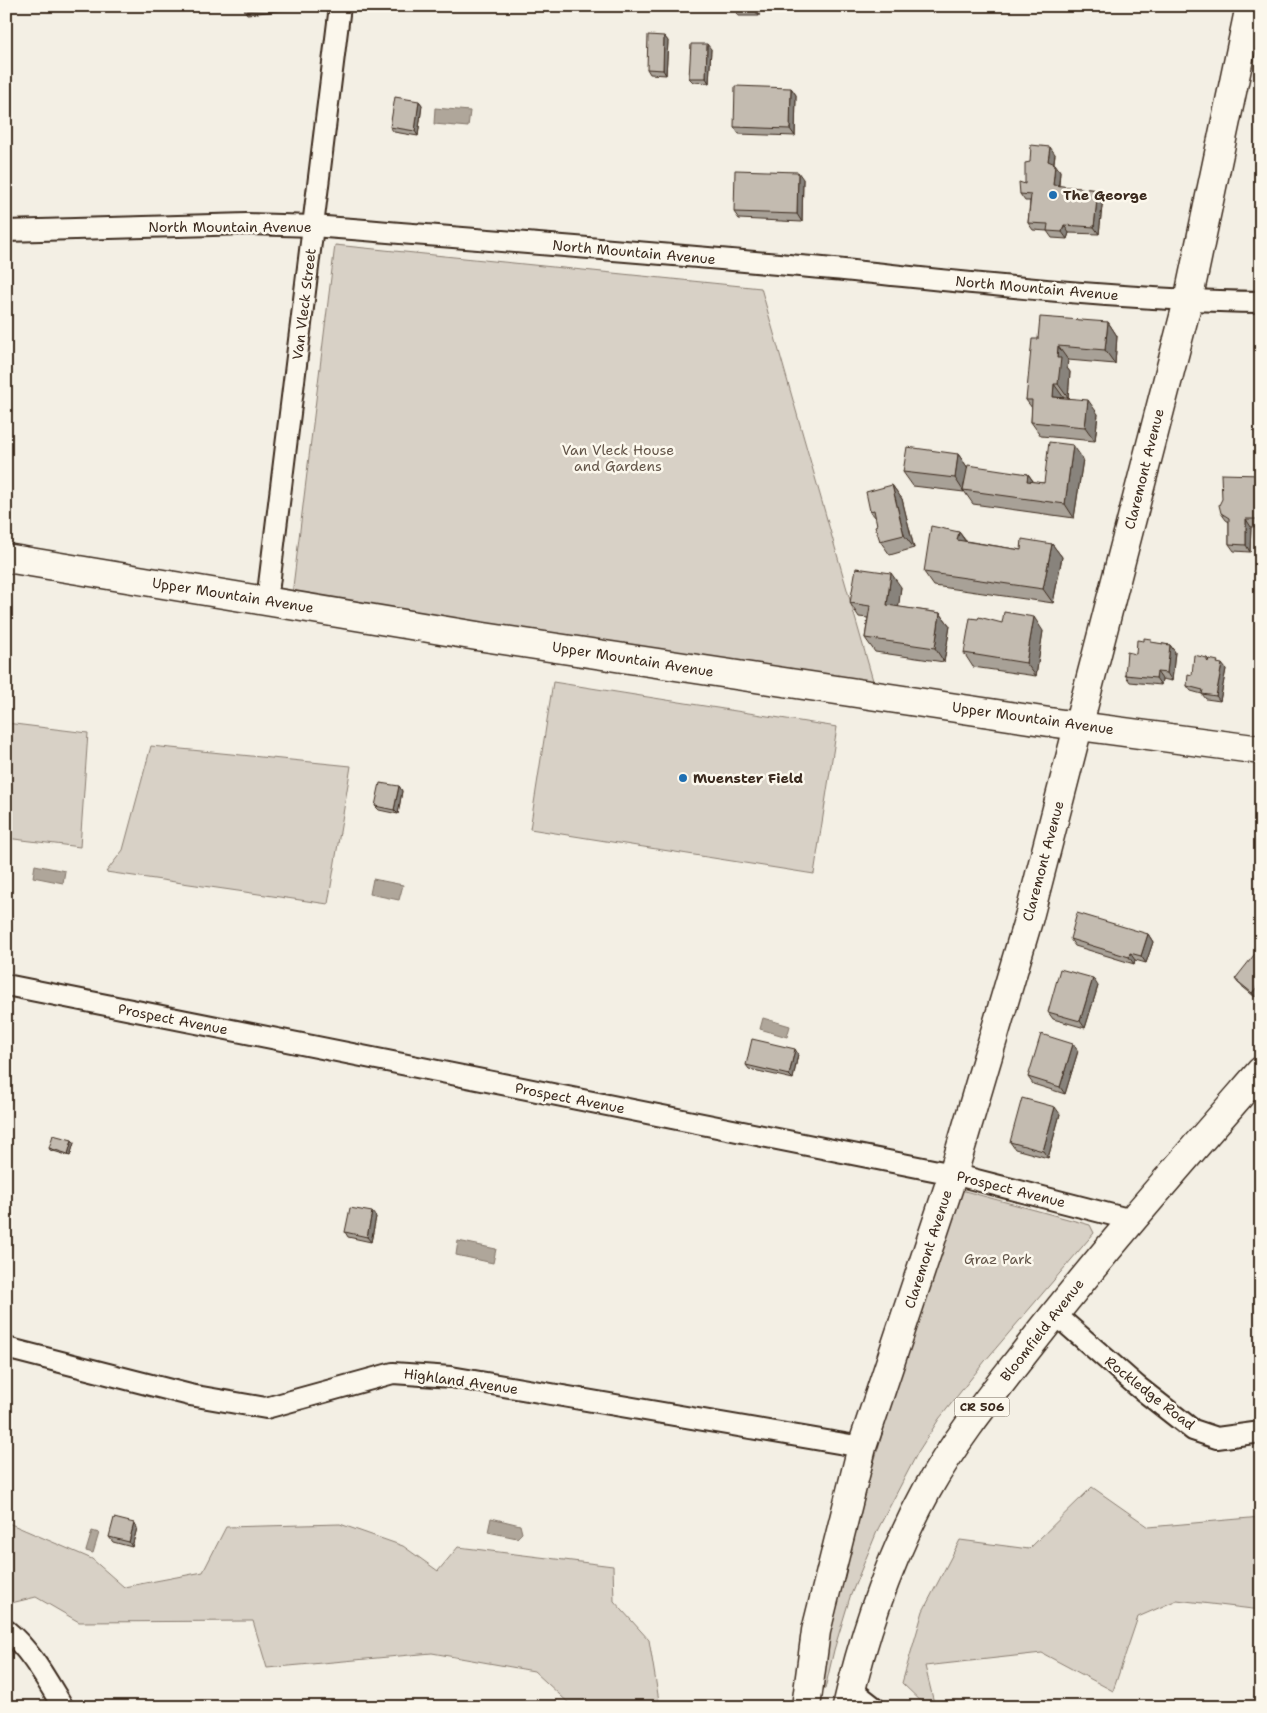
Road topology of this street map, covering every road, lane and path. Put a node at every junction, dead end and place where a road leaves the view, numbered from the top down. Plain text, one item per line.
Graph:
1 (340, 6) edge
2 (1250, 6) edge
3 (314, 226) junction
4 (6, 231) edge
5 (1188, 301) junction
6 (1261, 302) edge
7 (6, 558) edge
8 (267, 601) junction
9 (1079, 725) junction
10 (1261, 750) edge
11 (6, 985) edge
12 (1261, 1071) edge
13 (952, 1174) junction
14 (1132, 1220) junction
15 (1054, 1313) junction
16 (6, 1348) edge
17 (1261, 1432) edge
18 (862, 1447) junction
19 (6, 1630) edge
20 (849, 1698) edge
21 (808, 1704) edge
22 (63, 1707) edge
23 (874, 1707) edge

1 - 3 street, Van Vleck Street
2 - 5 street, Claremont Avenue
3 - 4 street, North Mountain Avenue
3 - 5 street, North Mountain Avenue
3 - 8 street, Van Vleck Street
5 - 6 street, North Mountain Avenue
5 - 9 street, Claremont Avenue
7 - 8 street, Upper Mountain Avenue
8 - 9 street, Upper Mountain Avenue
9 - 10 street, Upper Mountain Avenue
9 - 13 street, Claremont Avenue
11 - 13 street, Prospect Avenue
12 - 14 street, Bloomfield Avenue / CR 506
13 - 14 street, Prospect Avenue
13 - 18 street, Claremont Avenue
14 - 15 street, Bloomfield Avenue / CR 506
15 - 17 street, Rockledge Road
15 - 20 street, Bloomfield Avenue / CR 506
16 - 18 street, Highland Avenue
18 - 21 street, Claremont Avenue
19 - 22 street
20 - 23 street

